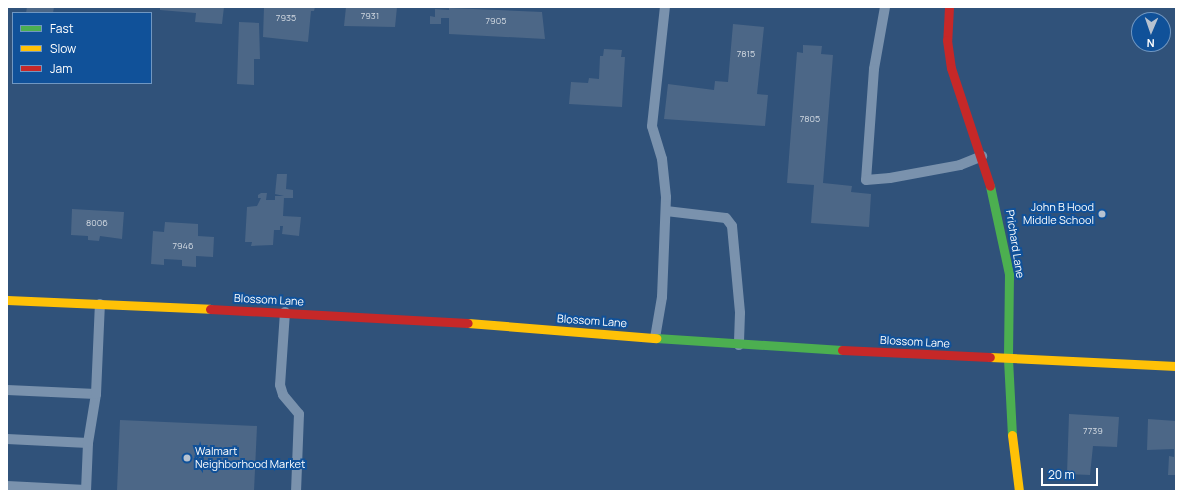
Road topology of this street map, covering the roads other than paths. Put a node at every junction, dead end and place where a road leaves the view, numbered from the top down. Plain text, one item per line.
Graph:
1 (665, 7) edge
2 (885, 7) edge
3 (949, 7) edge
4 (982, 156) junction
5 (666, 211) junction
6 (7, 300) edge
7 (100, 304) junction
8 (285, 312) junction
9 (655, 338) junction
10 (739, 345) junction
11 (1008, 359) junction
12 (1176, 366) edge
13 (7, 390) edge
14 (96, 394) junction
15 (7, 439) edge
16 (88, 443) junction
17 (7, 486) edge
18 (86, 490) edge
19 (296, 491) edge
20 (1020, 491) edge

1 - 5 lane
2 - 4 lane
3 - 4 street, Prichard Lane
4 - 11 street, Prichard Lane
5 - 9 lane
5 - 10 lane
6 - 7 street, Blossom Lane
7 - 8 street, Blossom Lane
7 - 14 lane
8 - 9 street, Blossom Lane
8 - 19 lane
9 - 10 street, Blossom Lane
10 - 11 street, Blossom Lane
11 - 12 street, Blossom Lane
11 - 20 street, Prichard Lane
13 - 14 lane
14 - 16 lane
15 - 16 lane
16 - 18 lane
17 - 18 lane

